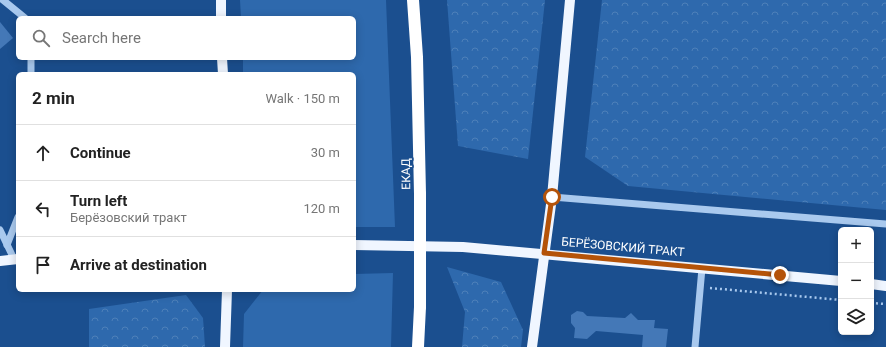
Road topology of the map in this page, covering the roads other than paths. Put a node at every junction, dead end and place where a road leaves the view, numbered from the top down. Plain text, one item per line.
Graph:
1 (3, 0) edge
2 (221, 0) edge
3 (413, 0) edge
4 (570, 0) edge
5 (23, 16) edge
6 (221, 16) edge
7 (31, 60) edge
8 (222, 60) edge
9 (31, 72) edge
10 (223, 72) edge
11 (552, 197) junction
12 (16, 222) edge
13 (886, 224) edge
14 (0, 230) edge
15 (7, 245) junction
16 (356, 245) edge
17 (544, 253) junction
18 (16, 259) edge
19 (0, 261) edge
20 (702, 268) junction
21 (838, 281) edge
22 (874, 284) edge
23 (886, 286) edge
24 (227, 292) edge
25 (225, 347) edge
26 (418, 347) edge
27 (532, 347) edge
28 (695, 347) edge

1 - 5 lane
2 - 6 main road
3 - 26 highway, ЕКАД, bridge
4 - 11 main road
7 - 9 lane
8 - 10 main road
11 - 13 lane
11 - 17 main road
12 - 15 lane
14 - 15 lane
15 - 18 lane
16 - 17 main road, БЕРЁЗОВСКИЙ ТРАКТ
17 - 20 main road, БЕРЁЗОВСКИЙ ТРАКТ
17 - 27 main road
18 - 19 main road
20 - 21 main road, БЕРЁЗОВСКИЙ ТРАКТ
20 - 28 lane
22 - 23 main road
24 - 25 main road

